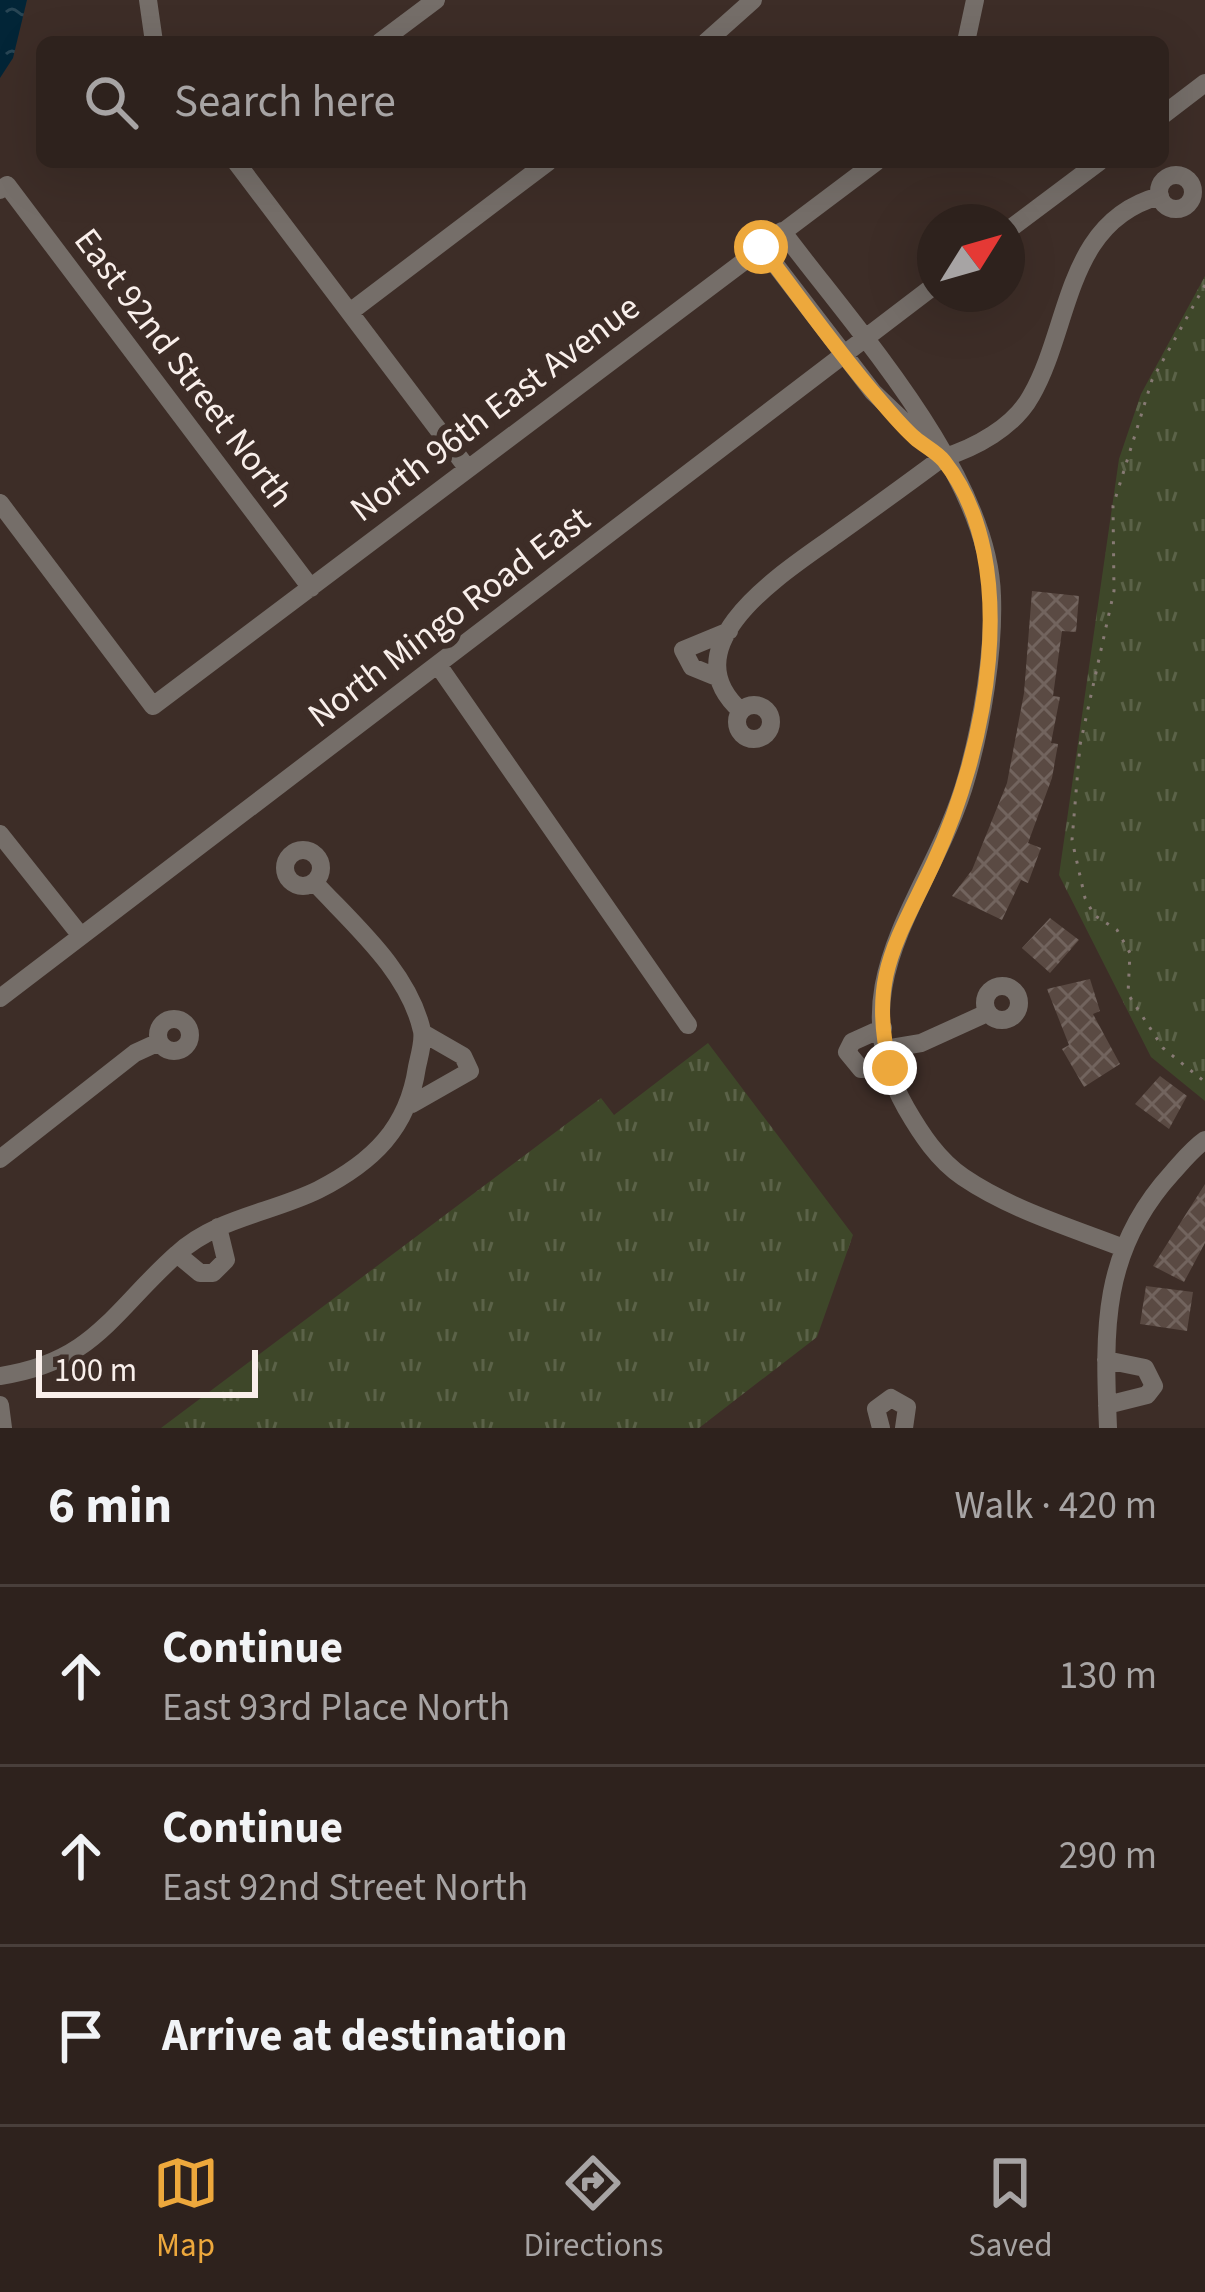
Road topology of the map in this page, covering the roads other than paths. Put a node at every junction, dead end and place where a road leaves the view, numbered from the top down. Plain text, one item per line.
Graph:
1 (148, 0) edge
2 (436, 0) edge
3 (753, 0) edge
4 (975, 0) edge
5 (153, 36) edge
6 (388, 36) edge
7 (713, 36) edge
8 (967, 36) edge
9 (1205, 83) edge
10 (1169, 110) edge
11 (241, 168) edge
12 (540, 168) edge
13 (867, 168) edge
14 (1092, 168) edge
15 (3, 187) edge
16 (1160, 196) dead end
17 (1025, 218) edge
18 (782, 231) junction
19 (761, 247) junction
20 (917, 298) edge
21 (350, 312) junction
22 (863, 339) junction
23 (842, 354) junction
24 (942, 458) junction
25 (468, 469) junction
26 (0, 502) edge
27 (311, 588) junction
28 (729, 631) junction
29 (438, 665) junction
30 (719, 678) junction
31 (740, 711) dead end
32 (0, 834) edge
33 (315, 883) dead end
34 (81, 936) junction
35 (0, 998) edge
36 (987, 1012) dead end
37 (688, 1024) dead end
38 (883, 1028) junction
39 (423, 1033) junction
40 (159, 1042) dead end
41 (888, 1058) junction
42 (412, 1104) junction
43 (1205, 1140) edge
44 (0, 1159) edge
45 (218, 1228) junction
46 (1121, 1247) junction
47 (177, 1255) junction
48 (1106, 1360) junction
49 (0, 1376) edge
50 (0, 1405) edge
51 (1107, 1405) junction
52 (3, 1428) edge
53 (881, 1428) edge
54 (904, 1428) edge
55 (1108, 1428) edge

1 - 5 street
2 - 6 street
3 - 7 street
4 - 8 street
9 - 10 street
11 - 21 street
12 - 21 street
13 - 18 street, North 96th East Avenue
14 - 17 street
15 - 27 street, East 92nd Street North
16 - 24 street
18 - 19 street, North 96th East Avenue
18 - 22 street
19 - 23 street
19 - 25 street, North 96th East Avenue
20 - 22 street, North Mingo Road East
21 - 25 street
22 - 23 street, North Mingo Road East
22 - 24 street
23 - 24 street
23 - 29 street, North Mingo Road East
24 - 28 street
24 - 38 street
25 - 27 street, North 96th East Avenue
26 - 27 street, North 96th East Avenue
28 - 30 street
28 - 30 street
29 - 34 street, North Mingo Road East
29 - 37 street
30 - 31 street
32 - 34 street
33 - 39 street
34 - 35 street, North Mingo Road East
36 - 41 street
38 - 41 street
38 - 41 street
39 - 42 street
39 - 42 street
40 - 44 street
41 - 46 street
42 - 45 street
43 - 46 street
45 - 47 street
45 - 47 street
46 - 48 street
47 - 49 street
48 - 51 street
48 - 51 street
50 - 52 street
51 - 55 street
53 - 54 street

